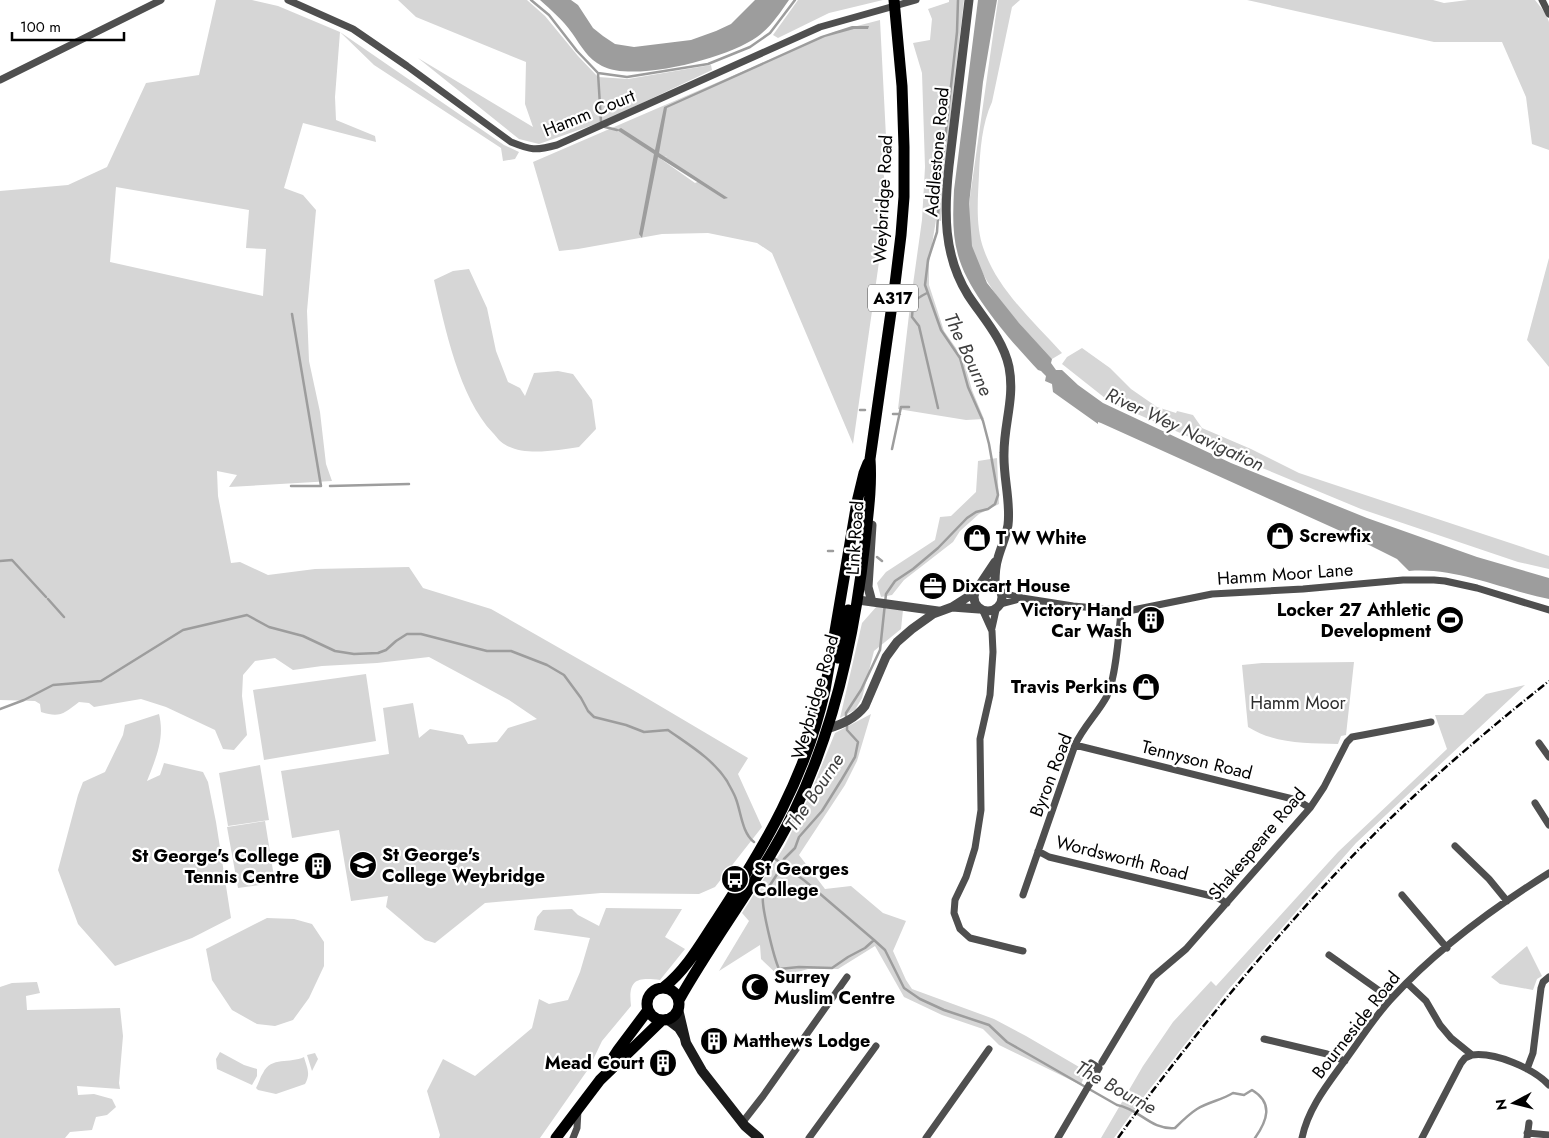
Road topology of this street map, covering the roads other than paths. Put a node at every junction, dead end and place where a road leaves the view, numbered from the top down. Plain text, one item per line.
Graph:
1 (161, 0) edge
2 (288, 0) edge
3 (916, 0) edge
4 (969, 0) edge
5 (1542, 0) edge
6 (894, 3) edge
7 (1549, 14) edge
8 (0, 80) edge
9 (870, 459) junction
10 (871, 477) junction
11 (997, 558) junction
12 (995, 584) junction
13 (977, 590) junction
14 (1002, 592) junction
15 (1022, 598) junction
16 (858, 600) junction
17 (881, 603) junction
18 (999, 607) junction
19 (952, 608) junction
20 (981, 610) junction
21 (1549, 610) edge
22 (938, 611) junction
23 (1121, 611) junction
24 (992, 631) junction
25 (825, 690) junction
26 (1431, 722) dead end
27 (827, 730) junction
28 (1539, 743) dead end
29 (1075, 745) junction
30 (1547, 752) edge
31 (1536, 803) dead end
32 (1310, 808) junction
33 (1549, 825) edge
34 (1455, 846) dead end
35 (1038, 851) junction
36 (1549, 873) edge
37 (1402, 894) dead end
38 (1023, 895) dead end
39 (1507, 901) junction
40 (1227, 903) junction
41 (1447, 948) junction
42 (1023, 951) dead end
43 (1330, 955) dead end
44 (847, 977) dead end
45 (1549, 977) edge
46 (1407, 983) junction
47 (664, 987) junction
48 (1391, 999) junction
49 (678, 1004) junction
50 (648, 1010) junction
51 (664, 1020) junction
52 (684, 1037) junction
53 (1264, 1039) dead end
54 (876, 1046) dead end
55 (989, 1049) dead end
56 (1472, 1055) junction
57 (1345, 1061) junction
58 (1090, 1062) dead end
59 (1102, 1062) dead end
60 (1527, 1068) junction
61 (600, 1080) junction
62 (1549, 1085) edge
63 (578, 1110) junction
64 (1529, 1123) dead end
65 (744, 1124) junction
66 (1527, 1135) edge
67 (1549, 1135) edge
68 (556, 1138) edge
69 (573, 1138) edge
70 (749, 1138) edge
71 (759, 1138) edge
72 (809, 1138) edge
73 (926, 1138) edge
74 (1058, 1138) edge
75 (1302, 1138) edge
76 (1422, 1138) edge

1 - 8 street
2 - 6 street, Hamm Court
3 - 6 street, Hamm Court
4 - 11 street, Addlestone Road
5 - 7 street
6 - 9 main road, Weybridge Road / A317
9 - 10 main road, Weybridge Road / A317
9 - 25 main road, Weybridge Road / A317
10 - 16 main road, Weybridge Road / A317
10 - 17 street, Link Road
11 - 12 street, Addlestone Road
11 - 13 street, Addlestone Road
12 - 13 street
12 - 14 street
13 - 19 street, Addlestone Road
13 - 20 street
14 - 15 street, Hamm Moor Lane
14 - 18 street
15 - 18 street, Hamm Moor Lane
15 - 23 street, Hamm Moor Lane
16 - 17 street, Link Road
16 - 25 main road
16 - 27 main road, Weybridge Road / A317
17 - 22 street, Link Road
18 - 20 street
18 - 24 street
19 - 20 street, Addlestone Road
19 - 22 street, Addlestone Road
20 - 24 street
21 - 23 street, Hamm Moor Lane
22 - 27 street, Addlestone Road
23 - 29 street, Byron Road
24 - 42 street
25 - 47 main road, Weybridge Road / A317
26 - 32 street, Shakespeare Road
27 - 49 main road, Weybridge Road / A317
28 - 30 street
29 - 32 street, Tennyson Road
29 - 35 street, Byron Road
31 - 33 street
32 - 40 street, Shakespeare Road
34 - 39 street
35 - 38 street, Byron Road
35 - 40 street, Wordsworth Road
36 - 39 street, Bourneside Road
37 - 41 street
39 - 41 street, Bourneside Road
40 - 59 street, Shakespeare Road
41 - 46 street, Bourneside Road
43 - 48 street
44 - 65 street
45 - 60 street
46 - 48 street, Bourneside Road
46 - 56 street
47 - 49 main road
47 - 50 main road
48 - 57 street, Bourneside Road
49 - 51 main road
49 - 52 main road
50 - 51 main road
50 - 61 main road
51 - 52 main road
51 - 61 main road
52 - 65 main road
53 - 57 street
54 - 72 street
55 - 73 street
56 - 60 street
56 - 76 street
57 - 75 street, Bourneside Road
58 - 74 street
60 - 62 street
61 - 63 main road
63 - 68 main road
63 - 69 street
64 - 66 street
65 - 70 main road
65 - 71 main road
66 - 67 street

